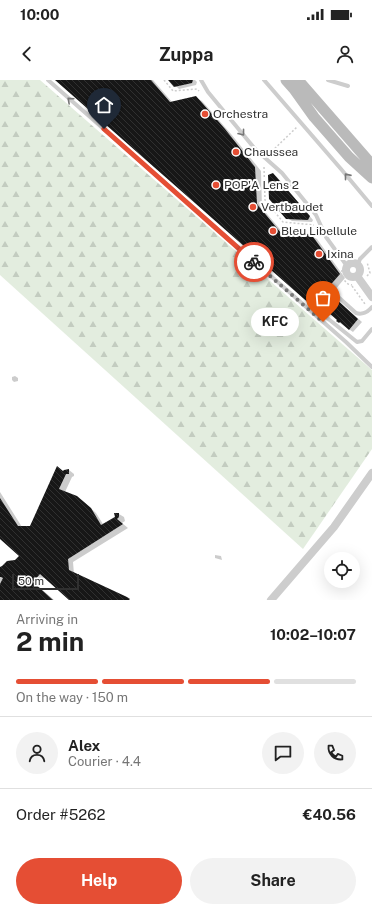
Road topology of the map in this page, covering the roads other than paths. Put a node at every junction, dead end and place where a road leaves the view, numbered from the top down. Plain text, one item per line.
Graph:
1 (48, 80) edge
2 (202, 80) edge
3 (264, 80) edge
4 (286, 80) edge
5 (293, 80) edge
6 (298, 80) edge
7 (328, 80) edge
8 (348, 86) dead end
9 (372, 165) edge
10 (372, 171) edge
11 (372, 178) edge
12 (372, 206) edge
13 (372, 247) edge
14 (358, 264) junction
15 (344, 266) junction
16 (357, 276) junction
17 (372, 297) edge
18 (372, 307) edge
19 (372, 330) edge
20 (372, 367) edge
21 (372, 473) edge
22 (271, 600) edge

20 -> 1 lane
2 -> 15 lane
12 -> 3 lane
4 - 11 street
5 - 10 lane
6 - 9 street
7 - 8 lane
13 - 14 lane
14 - 15 street
14 - 16 street
15 - 16 street
16 - 17 street
18 - 19 lane
21 - 22 street

